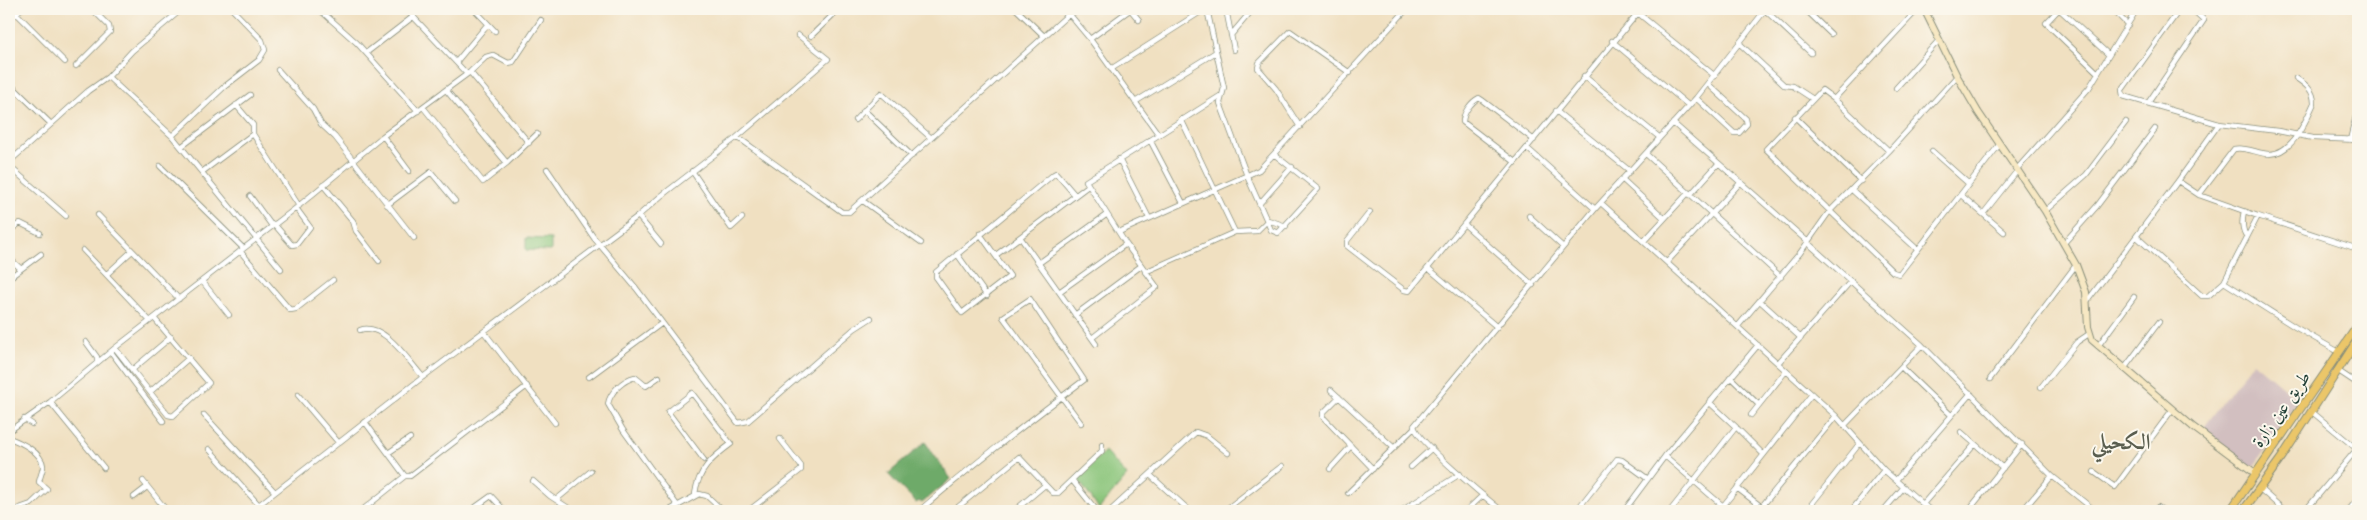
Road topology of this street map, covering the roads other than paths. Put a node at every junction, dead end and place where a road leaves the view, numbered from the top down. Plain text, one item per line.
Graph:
1 (21, 9) edge
2 (92, 9) edge
3 (182, 9) edge
4 (232, 9) edge
5 (407, 9) edge
6 (474, 9) edge
7 (839, 9) edge
8 (1016, 9) edge
9 (1065, 9) edge
10 (1078, 9) edge
11 (1130, 9) edge
12 (1206, 9) edge
13 (1226, 9) edge
14 (1253, 9) edge
15 (1407, 9) edge
16 (1766, 9) edge
17 (1805, 9) edge
18 (1918, 9) edge
19 (1924, 9) edge
20 (2059, 9) edge
21 (2112, 9) edge
22 (2137, 9) edge
23 (2180, 9) edge
24 (2192, 9) edge
25 (320, 10) dead end
26 (1640, 11) edge
27 (16, 13) junction
28 (1070, 14) junction
29 (414, 16) junction
30 (9, 19) edge
31 (541, 20) dead end
32 (1139, 20) dead end
33 (487, 25) dead end
34 (2128, 25) junction
35 (495, 31) dead end
36 (1831, 34) dead end
37 (798, 35) dead end
38 (1231, 35) junction
39 (811, 36) dead end
40 (1044, 36) junction
41 (1090, 40) junction
42 (1939, 40) junction
43 (1612, 42) junction
44 (1739, 43) junction
45 (1234, 50) dead end
46 (1216, 52) junction
47 (366, 53) junction
48 (1811, 53) dead end
49 (2109, 55) junction
50 (457, 61) junction
51 (65, 62) dead end
52 (76, 66) dead end
53 (1111, 69) junction
54 (278, 70) dead end
55 (1350, 72) junction
56 (469, 73) junction
57 (2098, 73) junction
58 (1584, 76) junction
59 (1715, 76) junction
60 (1957, 76) junction
61 (108, 77) junction
62 (2296, 78) dead end
63 (9, 83) edge
64 (1708, 84) junction
65 (1896, 88) dead end
66 (446, 90) junction
67 (250, 95) dead end
68 (1220, 96) junction
69 (1696, 98) junction
70 (1813, 99) junction
71 (1834, 99) junction
72 (1135, 102) junction
73 (2148, 103) junction
74 (236, 105) junction
75 (1688, 105) junction
76 (423, 107) junction
77 (2358, 108) edge
78 (864, 110) junction
79 (418, 111) junction
80 (1556, 111) junction
81 (1795, 117) junction
82 (1181, 119) junction
83 (855, 120) dead end
84 (2126, 122) dead end
85 (50, 123) junction
86 (1673, 123) junction
87 (2219, 124) junction
88 (1300, 127) junction
89 (2155, 129) dead end
90 (253, 134) junction
91 (537, 134) dead end
92 (1159, 135) junction
93 (2299, 135) junction
94 (172, 136) junction
95 (383, 136) junction
96 (930, 137) junction
97 (1659, 137) junction
98 (736, 138) junction
99 (1150, 140) junction
100 (1534, 140) junction
101 (2350, 140) junction
102 (2358, 140) edge
103 (529, 143) junction
104 (1999, 145) junction
105 (181, 147) junction
106 (1527, 148) junction
107 (1889, 151) junction
108 (1932, 151) dead end
109 (1646, 154) junction
110 (1275, 155) junction
111 (912, 156) junction
112 (1119, 159) junction
113 (354, 160) junction
114 (1515, 162) junction
115 (507, 163) junction
116 (9, 164) edge
117 (1718, 164) junction
118 (160, 166) dead end
119 (1292, 167) junction
120 (547, 170) dead end
121 (692, 170) junction
122 (409, 171) dead end
123 (1630, 171) junction
124 (2016, 171) junction
125 (202, 172) junction
126 (1247, 176) junction
127 (1622, 179) junction
128 (1861, 181) junction
129 (2178, 181) junction
130 (1741, 182) junction
131 (1969, 184) junction
132 (323, 185) junction
133 (1088, 186) junction
134 (1214, 188) junction
135 (1852, 190) junction
136 (1689, 194) junction
137 (1961, 195) junction
138 (2199, 195) junction
139 (250, 196) dead end
140 (1074, 196) junction
141 (455, 201) dead end
142 (863, 201) junction
143 (1183, 203) junction
144 (1260, 203) junction
145 (1601, 203) junction
146 (387, 205) junction
147 (297, 207) junction
148 (1595, 209) junction
149 (2045, 211) junction
150 (2244, 211) junction
151 (1370, 212) dead end
152 (1829, 212) junction
153 (98, 214) dead end
154 (1106, 214) junction
155 (1711, 214) junction
156 (1984, 214) junction
157 (66, 216) dead end
158 (638, 216) junction
159 (1529, 216) dead end
160 (2258, 216) junction
161 (742, 218) dead end
162 (1149, 218) junction
163 (1664, 218) junction
164 (1268, 220) junction
165 (1464, 224) junction
166 (273, 225) junction
167 (1286, 226) junction
168 (9, 231) edge
169 (1119, 232) junction
170 (1235, 232) junction
171 (2004, 232) dead end
172 (40, 233) dead end
173 (980, 234) junction
174 (1020, 237) junction
175 (2137, 237) junction
176 (2248, 237) junction
177 (256, 238) junction
178 (414, 238) dead end
179 (1644, 241) junction
180 (1808, 242) junction
181 (600, 243) junction
182 (921, 243) dead end
183 (2064, 243) junction
184 (661, 244) dead end
185 (1126, 244) junction
186 (1563, 247) junction
187 (83, 250) dead end
188 (132, 250) junction
189 (241, 250) junction
190 (1918, 250) junction
191 (2358, 250) edge
192 (40, 254) dead end
193 (957, 254) junction
194 (996, 255) junction
195 (9, 258) edge
196 (379, 261) dead end
197 (1667, 262) junction
198 (1039, 263) junction
199 (2076, 265) junction
200 (1141, 266) junction
201 (20, 268) junction
202 (1428, 268) junction
203 (281, 269) dead end
204 (1145, 272) junction
205 (107, 274) junction
206 (1781, 277) junction
207 (9, 278) edge
208 (332, 280) dead end
209 (202, 281) junction
210 (1851, 281) junction
211 (2224, 282) junction
212 (1533, 285) junction
213 (1059, 292) junction
214 (987, 296) junction
215 (2134, 297) dead end
216 (179, 299) junction
217 (2088, 300) junction
218 (1760, 301) junction
219 (229, 314) dead end
220 (1075, 315) junction
221 (871, 318) dead end
222 (152, 319) junction
223 (2159, 322) dead end
224 (662, 323) junction
225 (2358, 325) edge
226 (1738, 326) junction
227 (1497, 327) junction
228 (360, 330) dead end
229 (484, 332) junction
230 (2089, 334) junction
231 (171, 338) junction
232 (1092, 338) junction
233 (1801, 338) junction
234 (2358, 339) edge
235 (86, 342) dead end
236 (1096, 344) dead end
237 (1758, 345) junction
238 (1922, 345) junction
239 (2098, 346) junction
240 (113, 350) junction
241 (2339, 352) junction
242 (189, 358) junction
243 (97, 362) junction
244 (1778, 364) junction
245 (1901, 367) junction
246 (2124, 369) junction
247 (132, 370) junction
248 (2337, 370) junction
249 (1786, 371) junction
250 (588, 376) dead end
251 (423, 377) junction
252 (659, 377) dead end
253 (1730, 377) junction
254 (1990, 379) dead end
255 (2358, 384) edge
256 (527, 386) junction
257 (2041, 387) dead end
258 (1331, 390) dead end
259 (150, 392) junction
260 (1970, 393) junction
261 (1812, 394) junction
262 (298, 395) dead end
263 (1062, 397) junction
264 (1339, 397) junction
265 (50, 402) junction
266 (1709, 402) junction
267 (1759, 405) junction
268 (2172, 410) junction
269 (2311, 411) junction
270 (204, 414) dead end
271 (1751, 415) dead end
272 (1951, 415) junction
273 (1836, 416) junction
274 (24, 419) junction
275 (163, 421) dead end
276 (365, 422) junction
277 (555, 423) dead end
278 (1081, 423) dead end
279 (32, 424) dead end
280 (1845, 425) junction
281 (1414, 428) junction
282 (1736, 428) junction
283 (9, 431) edge
284 (1961, 432) dead end
285 (9, 438) edge
286 (410, 438) dead end
287 (780, 439) dead end
288 (338, 442) junction
289 (1860, 443) junction
290 (1975, 444) junction
291 (2022, 444) junction
292 (1102, 445) dead end
293 (1351, 446) junction
294 (1394, 448) junction
295 (1432, 448) junction
296 (209, 449) dead end
297 (2272, 449) junction
298 (2358, 450) edge
299 (388, 453) junction
300 (1228, 453) dead end
301 (1763, 454) junction
302 (1665, 456) junction
303 (2282, 456) junction
304 (704, 460) dead end
305 (1282, 466) dead end
306 (1411, 467) dead end
307 (104, 468) dead end
308 (2003, 468) junction
309 (1330, 469) dead end
310 (1373, 469) junction
311 (591, 470) dead end
312 (1884, 470) junction
313 (2094, 472) dead end
314 (2255, 473) junction
315 (1460, 474) junction
316 (1150, 475) junction
317 (405, 476) junction
318 (2052, 476) junction
319 (1648, 479) junction
320 (1072, 480) junction
321 (1896, 480) junction
322 (533, 481) dead end
323 (1694, 481) junction
324 (143, 482) dead end
325 (1045, 485) junction
326 (147, 487) junction
327 (1904, 487) junction
328 (1737, 488) junction
329 (2260, 489) junction
330 (274, 491) junction
331 (697, 493) junction
332 (1348, 493) dead end
333 (1483, 495) junction
334 (134, 497) dead end
335 (557, 499) junction
336 (2358, 499) edge
337 (2235, 503) junction
338 (258, 504) junction
339 (1923, 504) junction
340 (677, 505) junction
341 (2088, 505) junction
342 (1723, 506) junction
343 (2158, 507) dead end
344 (1760, 509) edge
345 (2244, 510) edge
346 (11, 511) edge
347 (167, 511) edge
348 (251, 511) edge
349 (361, 511) edge
350 (470, 511) edge
351 (505, 511) edge
352 (573, 511) edge
353 (668, 511) edge
354 (723, 511) edge
355 (748, 511) edge
356 (919, 511) edge
357 (953, 511) edge
358 (1014, 511) edge
359 (1097, 511) edge
360 (1110, 511) edge
361 (1190, 511) edge
362 (1224, 511) edge
363 (1402, 511) edge
364 (1466, 511) edge
365 (1502, 511) edge
366 (1576, 511) edge
367 (1624, 511) edge
368 (1670, 511) edge
369 (1718, 511) edge
370 (1767, 511) edge
371 (1806, 511) edge
372 (1851, 511) edge
373 (1883, 511) edge
374 (1931, 511) edge
375 (1968, 511) edge
376 (2022, 511) edge
377 (2083, 511) edge
378 (2095, 511) edge
379 (2164, 511) edge
380 (2230, 511) edge
381 (2285, 511) edge
382 (2304, 511) edge
383 (2348, 511) edge

1 - 27 street
2 - 52 street
3 - 61 street
4 - 94 street
5 - 29 street
6 - 35 street
7 - 39 street
8 - 40 street
9 - 28 street
10 - 28 street
11 - 32 street
11 - 41 street
12 - 46 street
12 - 53 street
13 - 38 street
14 - 38 street
15 - 55 street
16 - 44 street
16 - 48 street
17 - 36 street
18 - 71 street
19 - 42 street
20 - 49 street
20 - 57 street
21 - 34 street
22 - 34 street
23 - 73 street
24 - 73 street
25 - 47 street
26 - 43 street
26 - 59 street
27 - 30 street
27 - 51 street
28 - 40 street
28 - 41 street
29 - 47 street
29 - 50 street
31 - 56 street
33 - 50 street
34 - 49 street
37 - 98 street
38 - 45 street
40 - 96 street
41 - 53 street
42 - 60 street
42 - 65 street
43 - 58 street
43 - 75 street
44 - 59 street
44 - 70 street
46 - 68 street
46 - 72 street
47 - 79 street
49 - 57 street
50 - 56 street
53 - 72 street
54 - 113 street
55 - 88 street
55 - 88 street
56 - 66 street
56 - 103 street
57 - 124 street
58 - 80 street
58 - 97 street
59 - 64 street
60 - 104 street
60 - 107 street
61 - 85 street
61 - 94 street
62 - 93 street
63 - 85 street
64 - 69 street
64 - 69 street
66 - 76 street
66 - 115 street
67 - 74 street
68 - 82 street
68 - 126 street
69 - 75 street
70 - 71 street
70 - 81 street
71 - 107 street
72 - 92 street
73 - 87 street
74 - 90 street
74 - 105 street
75 - 86 street
76 - 79 street
76 - 115 street
77 - 101 street
78 - 83 street
78 - 96 street
78 - 111 street
79 - 95 street
80 - 100 street
80 - 123 street
81 - 128 street
81 - 152 street
82 - 92 street
82 - 134 street
84 - 149 street
85 - 116 street
86 - 97 street
86 - 117 street
87 - 93 street
87 - 129 street
88 - 110 street
89 - 183 street
90 - 125 street
90 - 147 street
91 - 103 street
92 - 99 street
93 - 101 street
93 - 138 street
94 - 105 street
95 - 113 street
95 - 122 street
96 - 111 street
97 - 109 street
98 - 121 street
98 - 142 street
99 - 112 street
99 - 143 street
100 - 106 street
100 - 114 street
101 - 102 street
103 - 115 street
104 - 124 street
104 - 131 street
105 - 125 street
106 - 114 street
106 - 148 street
107 - 128 street
108 - 131 street
109 - 123 street
109 - 136 street
110 - 119 street
110 - 126 street
111 - 142 street
112 - 133 street
112 - 162 street
113 - 132 street
113 - 146 street
114 - 165 street
116 - 157 street
117 - 130 street
117 - 136 street
118 - 189 street
119 - 144 street
119 - 167 street
120 - 181 street
121 - 158 street
121 - 161 street
123 - 127 street
124 - 149 street
124 - 156 street
125 - 177 street
126 - 134 street
126 - 144 street
127 - 145 street
127 - 163 street
128 - 135 street
129 - 138 street
129 - 175 street
130 - 155 street
130 - 180 street
131 - 137 street
132 - 147 street
132 - 196 street
133 - 140 street
133 - 154 street
134 - 143 street
134 - 170 street
135 - 152 street
135 - 190 street
136 - 155 street
136 - 163 street
137 - 156 street
137 - 190 street
138 - 150 street
139 - 166 street
140 - 173 street
140 - 174 street
141 - 146 street
142 - 182 street
143 - 162 street
144 - 164 street
145 - 148 street
145 - 179 street
146 - 178 street
147 - 166 street
147 - 166 street
148 - 186 street
149 - 183 street
150 - 160 street
150 - 176 street
151 - 202 street
152 - 180 street
152 - 190 street
153 - 188 street
154 - 169 street
154 - 198 street
155 - 197 street
155 - 206 street
156 - 171 street
158 - 181 street
158 - 184 street
159 - 186 street
160 - 176 street
160 - 191 street
162 - 169 street
163 - 179 street
164 - 167 street
164 - 167 street
164 - 170 street
165 - 202 street
165 - 212 street
166 - 177 street
168 - 172 street
169 - 185 street
170 - 204 street
173 - 193 street
173 - 194 street
174 - 194 street
174 - 198 street
175 - 211 street
175 - 217 street
176 - 211 street
177 - 189 street
177 - 203 street
179 - 197 street
180 - 206 street
180 - 210 street
181 - 224 street
181 - 229 street
183 - 199 street
185 - 200 street
185 - 213 street
186 - 212 street
187 - 205 street
188 - 205 street
188 - 216 street
189 - 208 street
189 - 209 street
192 - 201 street
193 - 214 street
193 - 214 street
194 - 214 street
195 - 201 street
197 - 226 street
198 - 213 street
199 - 217 street
199 - 254 street
200 - 204 street
200 - 220 street
201 - 207 street
202 - 227 street
204 - 232 street
205 - 222 street
206 - 218 street
209 - 216 street
209 - 219 street
210 - 233 street
210 - 238 street
211 - 241 street
212 - 227 street
213 - 220 street
215 - 239 street
216 - 222 street
217 - 230 street
218 - 226 street
218 - 233 street
220 - 232 street
221 - 224 street
222 - 231 street
222 - 240 street
223 - 246 street
224 - 250 street
225 - 241 main road, طريق عين زارة
226 - 237 street
227 - 281 street
228 - 251 street
229 - 251 street
229 - 256 street
230 - 239 street
230 - 257 street
231 - 242 street
231 - 247 street
232 - 236 street
233 - 244 street
234 - 248 main road, طريق عين زارة
235 - 243 street
237 - 244 street
237 - 253 street
238 - 245 street
238 - 260 street
239 - 246 street
240 - 243 street
240 - 247 street
240 - 275 street
241 - 297 main road, طريق عين زارة
242 - 259 street
242 - 259 street
243 - 265 street
244 - 249 street
245 - 272 street
245 - 280 street
246 - 268 street
247 - 259 street
248 - 255 street
248 - 269 main road, طريق عين زارة
249 - 261 street
249 - 267 street
251 - 276 street
252 - 340 street
253 - 266 street
253 - 267 street
256 - 277 street
256 - 317 street
258 - 264 street
260 - 272 street
260 - 291 street
261 - 273 street
261 - 301 street
262 - 288 street
263 - 263 street
263 - 278 street
263 - 356 street
264 - 293 street
264 - 294 street
265 - 274 street
265 - 307 street
266 - 282 street
266 - 302 street
267 - 271 street
268 - 313 street
268 - 314 street
269 - 298 street
269 - 303 main road, طريق عين زارة
270 - 330 street
272 - 321 street
273 - 280 street
273 - 344 street
274 - 279 street
274 - 283 street
276 - 288 street
276 - 299 street
280 - 289 street
281 - 294 street
281 - 295 street
282 - 301 street
282 - 323 street
284 - 290 street
285 - 346 street
286 - 299 street
287 - 355 street
288 - 330 street
289 - 312 street
289 - 371 street
290 - 308 street
290 - 339 street
291 - 308 street
291 - 318 street
292 - 320 street
293 - 309 street
293 - 310 street
294 - 310 street
295 - 306 street
295 - 315 street
296 - 338 street
297 - 303 main road
297 - 314 main road, طريق عين زارة
298 - 382 street
299 - 317 street
300 - 316 street
301 - 328 street
302 - 319 street
302 - 323 street
303 - 329 main road, طريق عين زارة
304 - 331 street
305 - 362 street
308 - 375 street
310 - 332 street
311 - 335 street
312 - 321 street
312 - 372 street
314 - 337 main road, طريق عين زارة
315 - 333 street
315 - 363 street
316 - 360 street
316 - 361 street
317 - 349 street
318 - 341 street
318 - 376 street
319 - 366 street
319 - 367 street
320 - 325 street
320 - 359 street
321 - 327 street
322 - 335 street
323 - 342 street
323 - 368 street
324 - 326 street
325 - 357 street
325 - 358 street
326 - 334 street
326 - 347 street
327 - 339 street
327 - 373 street
328 - 342 street
328 - 344 street
329 - 345 main road, طريق عين زارة
329 - 381 street
330 - 338 street
331 - 340 street
331 - 354 street
333 - 364 street
333 - 365 street
335 - 352 street
336 - 383 street
337 - 345 main road
337 - 380 main road, طريق عين زارة
338 - 348 street
339 - 374 street
340 - 353 street
341 - 377 street
341 - 378 street
342 - 369 street
343 - 379 street
344 - 370 street
350 - 351 street

